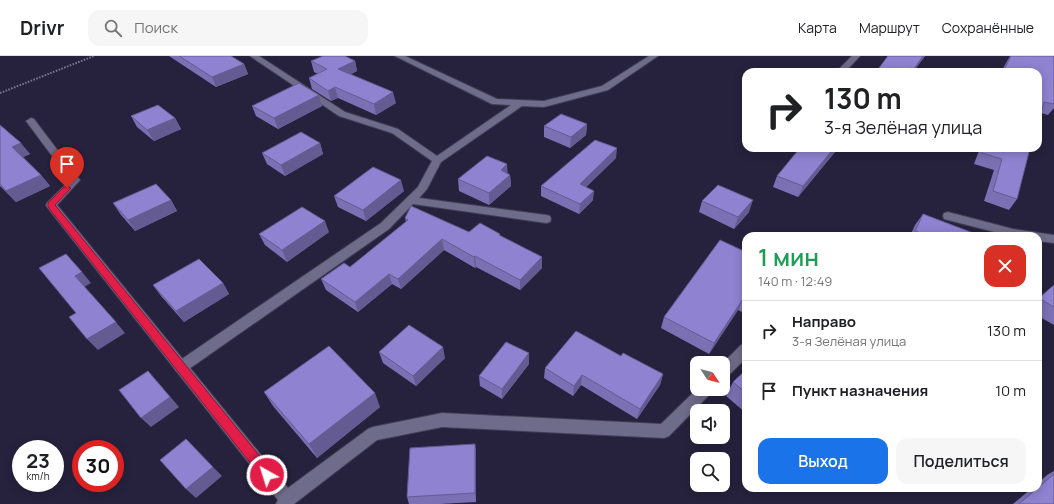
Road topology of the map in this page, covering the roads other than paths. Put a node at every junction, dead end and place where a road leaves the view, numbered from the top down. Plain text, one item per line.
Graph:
1 (254, 56) edge
2 (398, 56) edge
3 (654, 56) edge
4 (856, 56) edge
5 (844, 68) edge
6 (520, 103) junction
7 (31, 121) dead end
8 (437, 160) junction
9 (410, 200) junction
10 (948, 216) dead end
11 (546, 219) dead end
12 (1009, 232) edge
13 (1042, 238) edge
14 (1054, 239) edge
15 (742, 353) edge
16 (730, 365) edge
17 (180, 366) junction
18 (699, 396) edge
19 (286, 502) edge

1 - 8 street
2 - 6 street
3 - 6 street
4 - 5 street
6 - 8 street
7 - 17 street
8 - 9 street
9 - 11 street
9 - 17 street
10 - 12 street
13 - 14 street
15 - 16 street
17 - 19 street
18 - 19 street

